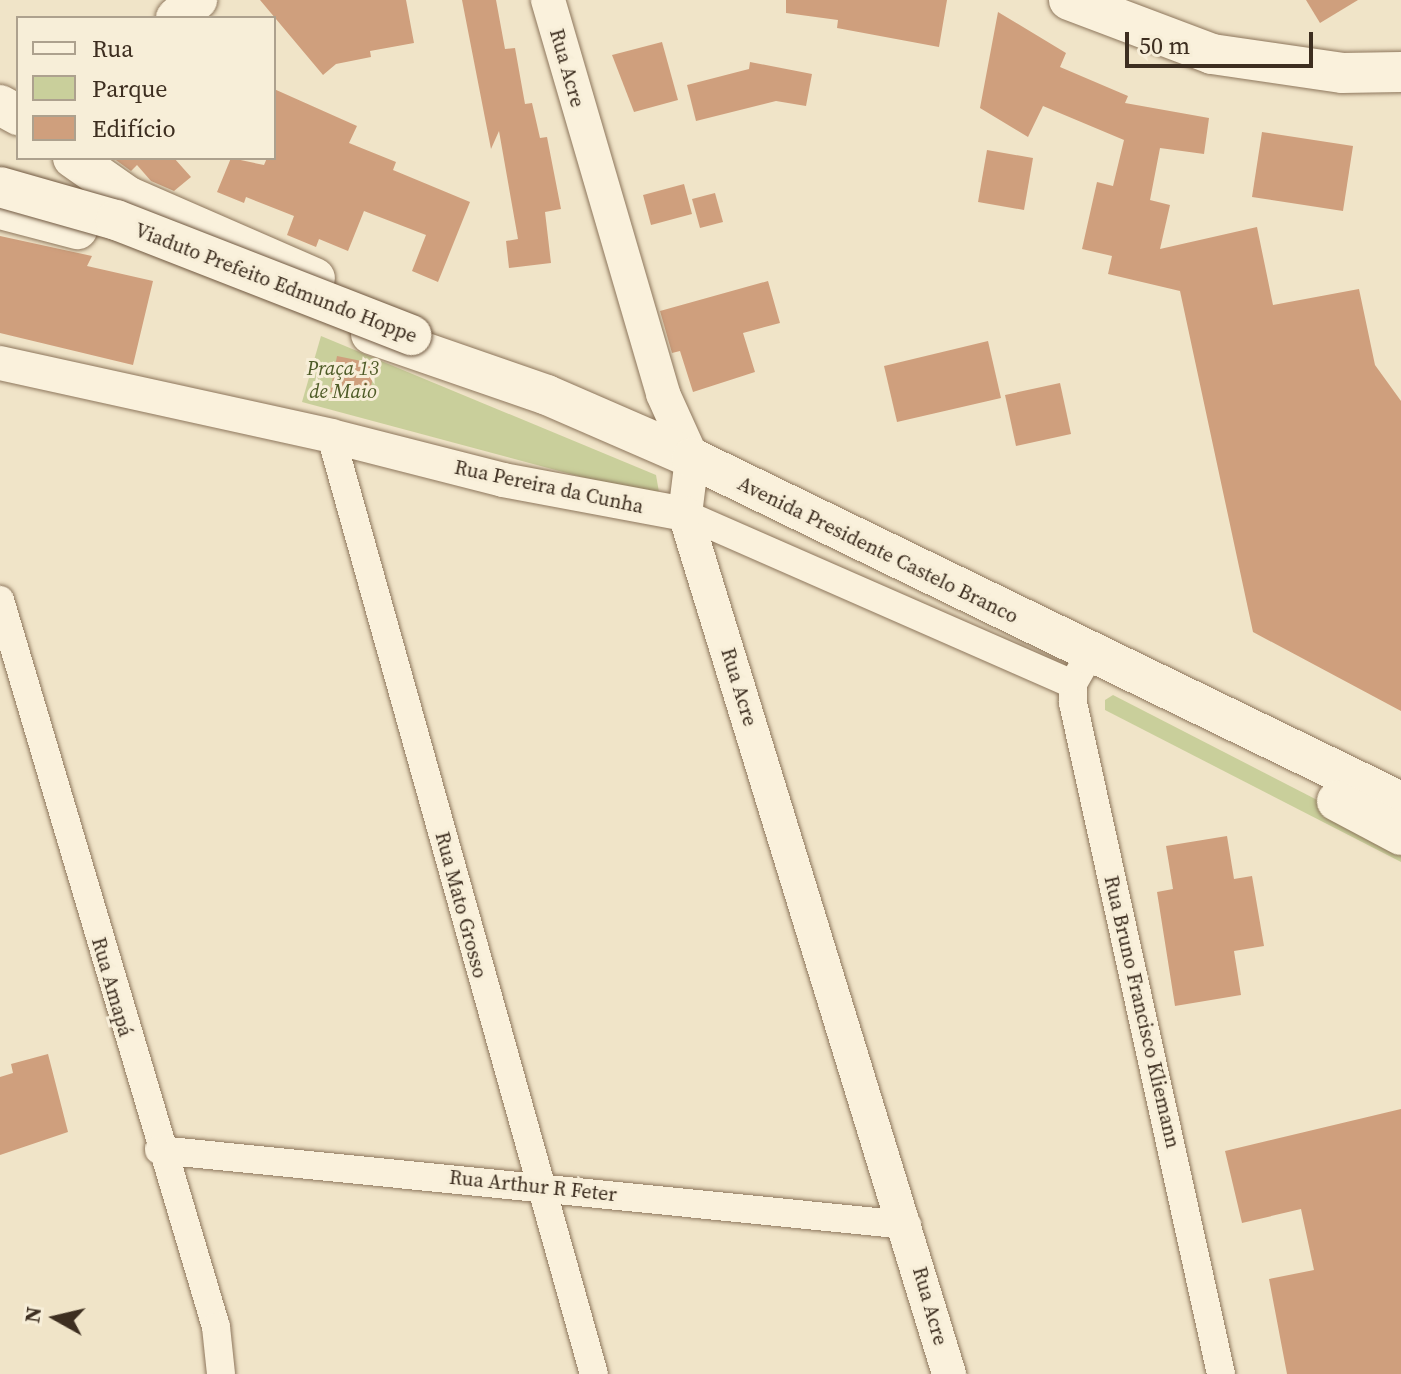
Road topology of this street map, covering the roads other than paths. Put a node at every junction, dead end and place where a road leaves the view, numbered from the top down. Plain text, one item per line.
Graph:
1 (197, 0) edge
2 (548, 0) edge
3 (1069, 0) edge
4 (178, 16) edge
5 (1401, 72) edge
6 (63, 160) edge
7 (76, 160) edge
8 (2, 202) edge
9 (0, 363) edge
10 (547, 395) junction
11 (331, 436) junction
12 (692, 458) junction
13 (685, 514) junction
14 (0, 600) edge
15 (1081, 669) junction
16 (1397, 824) edge
17 (159, 1150) junction
18 (539, 1185) junction
19 (907, 1225) junction
20 (221, 1374) edge
21 (594, 1374) edge
22 (949, 1374) edge
23 (1221, 1374) edge

1 - 4 main road
2 - 12 street, Rua Acre
3 - 5 main road
6 - 8 main road
7 - 10 main road, Avenida Presidente Castelo Branco
8 - 10 main road, Viaduto Prefeito Edmundo Hoppe, bridge
9 - 11 street, Rua Pereira da Cunha
10 - 12 main road, Avenida Presidente Castelo Branco
11 - 13 street, Rua Pereira da Cunha
11 - 18 street, Rua Mato Grosso
12 - 13 street, Rua Acre
12 - 15 main road, Avenida Presidente Castelo Branco
13 - 15 street, Rua Pereira da Cunha
13 - 19 street, Rua Acre
14 - 17 street, Rua Amapá
15 - 16 main road, Avenida Presidente Castelo Branco
15 - 23 street, Rua Bruno Francisco Kliemann
17 - 18 street, Rua Arthur R Feter
17 - 20 street, Rua Amapá
18 - 19 street, Rua Arthur R Feter
18 - 21 street, Rua Mato Grosso
19 - 22 street, Rua Acre

